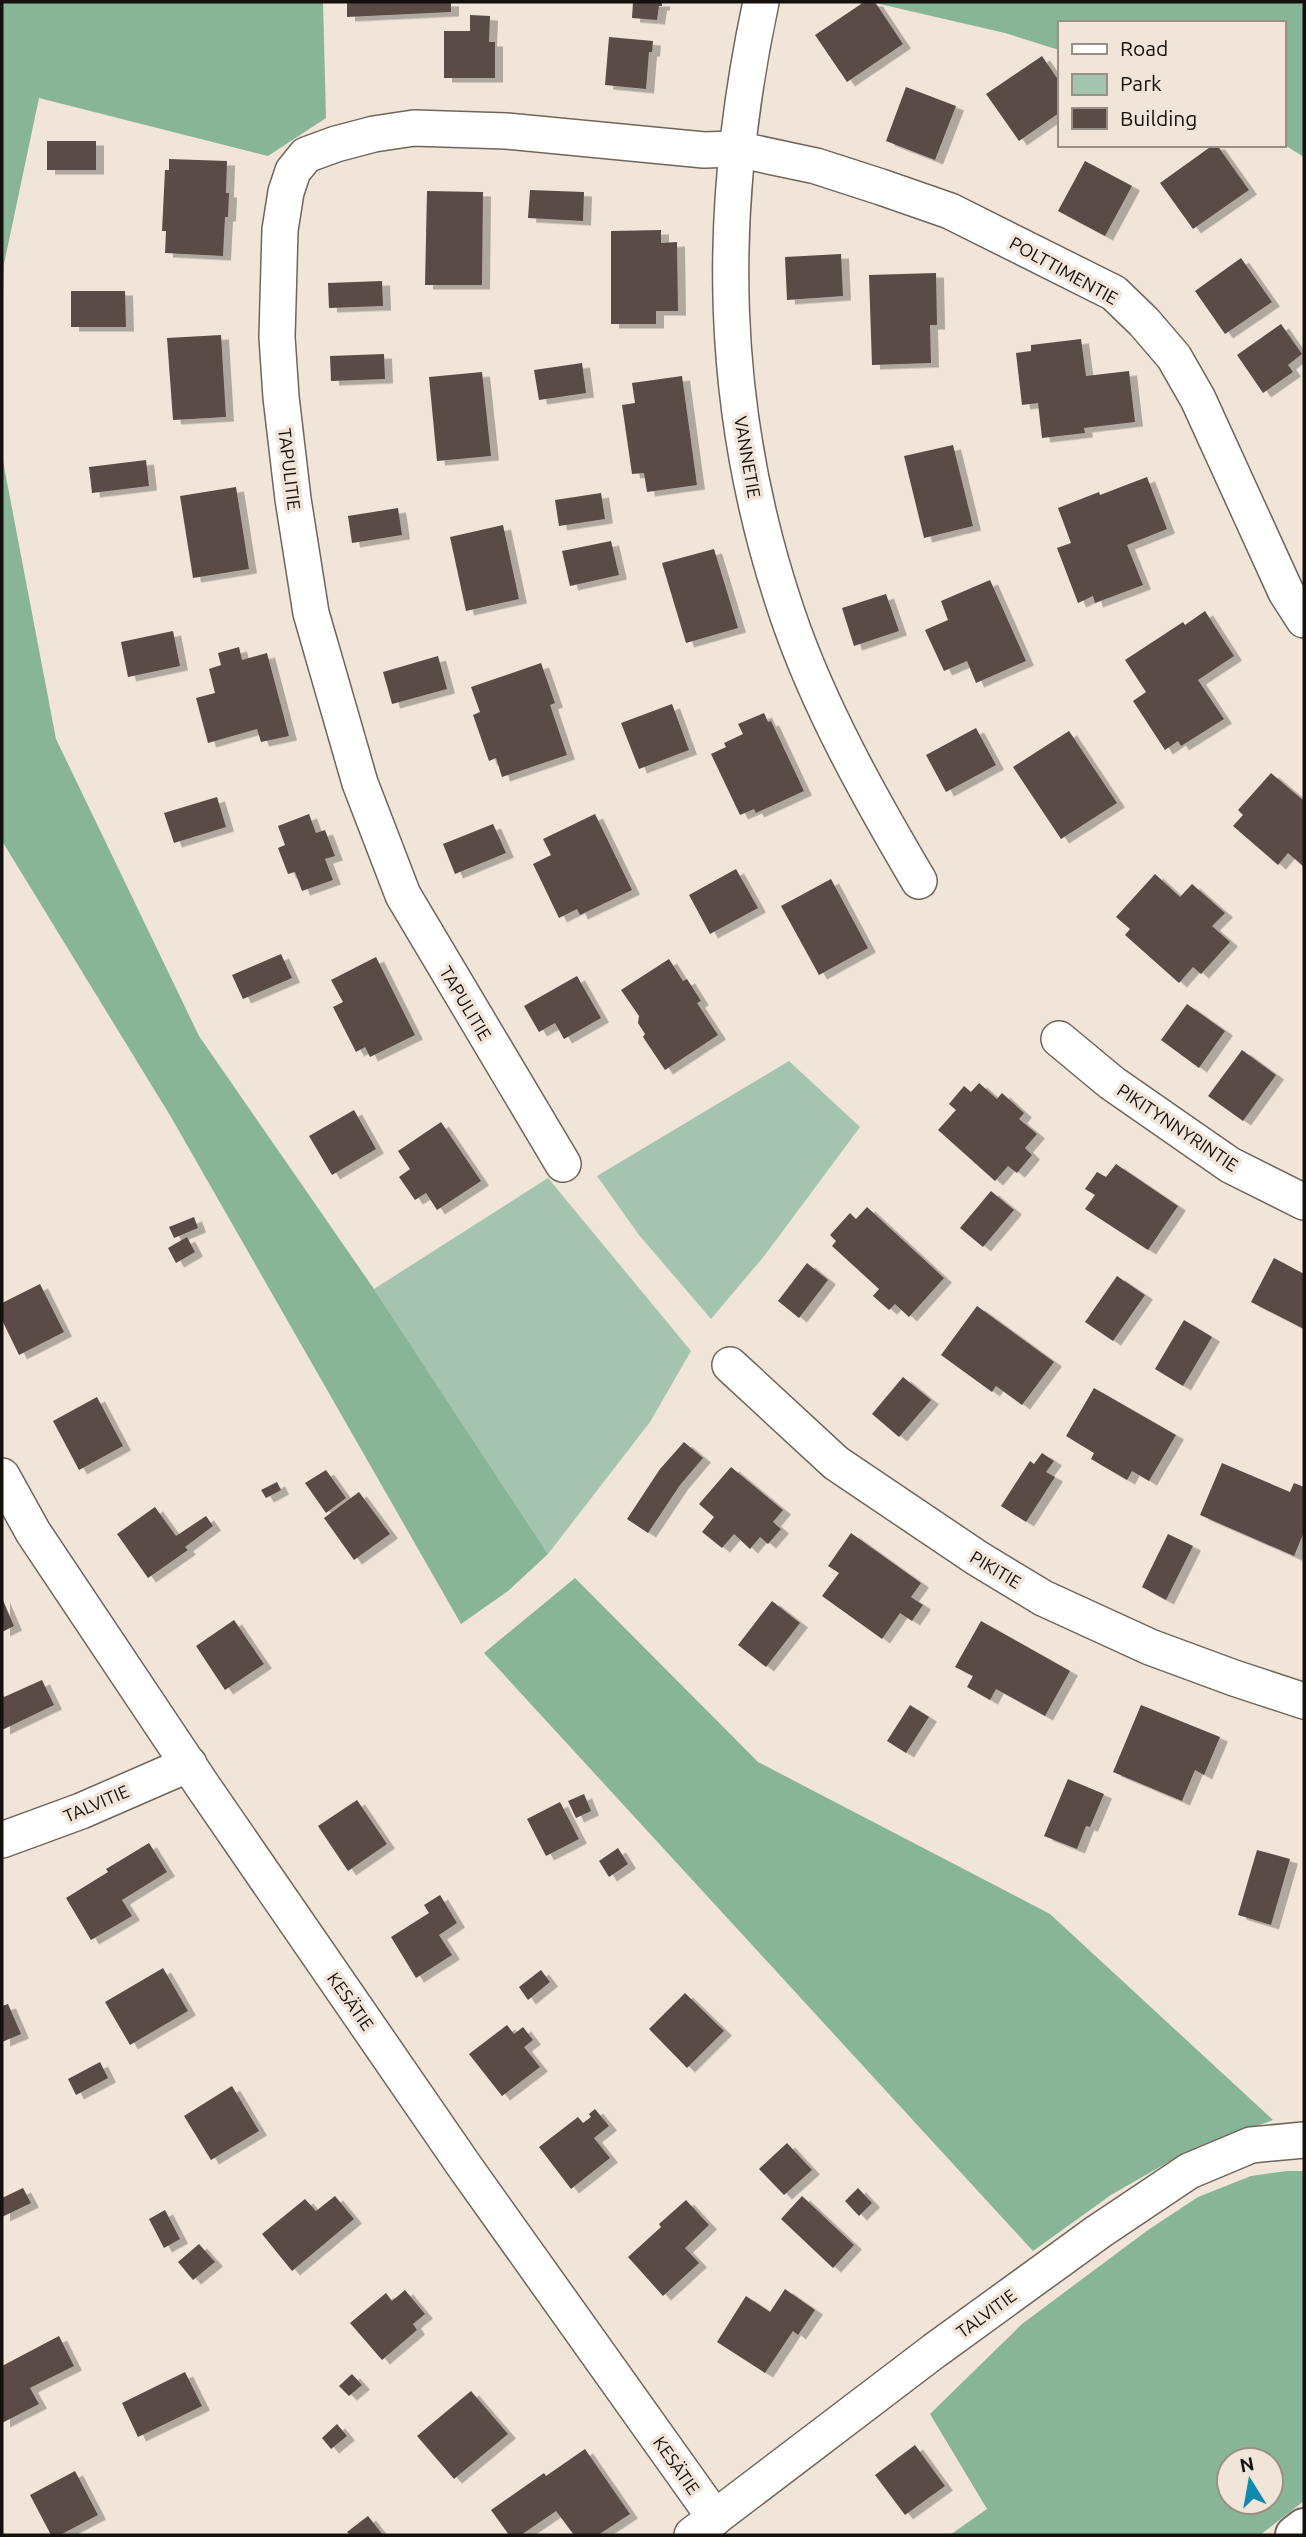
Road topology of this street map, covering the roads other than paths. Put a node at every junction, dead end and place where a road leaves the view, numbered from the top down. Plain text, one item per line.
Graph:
1 (761, 2) edge
2 (736, 149) junction
3 (1304, 620) edge
4 (919, 881) dead end
5 (1059, 1039) dead end
6 (563, 1164) dead end
7 (1304, 1202) edge
8 (730, 1365) dead end
9 (2, 1476) edge
10 (1304, 1701) edge
11 (190, 1764) junction
12 (2, 1840) edge
13 (1304, 2140) edge
14 (703, 2527) edge
15 (1304, 2528) edge
16 (1295, 2535) edge

1 - 2 street, VANNETIE
2 - 3 street, POLTTIMENTIE
2 - 4 street, VANNETIE
2 - 6 street, TAPULITIE
5 - 7 street, PIKITYNNYRINTIE
8 - 10 street, PIKITIE
9 - 11 street, KESÄTIE
11 - 12 street, TALVITIE
11 - 14 street, KESÄTIE
13 - 14 street, TALVITIE
15 - 16 main road

